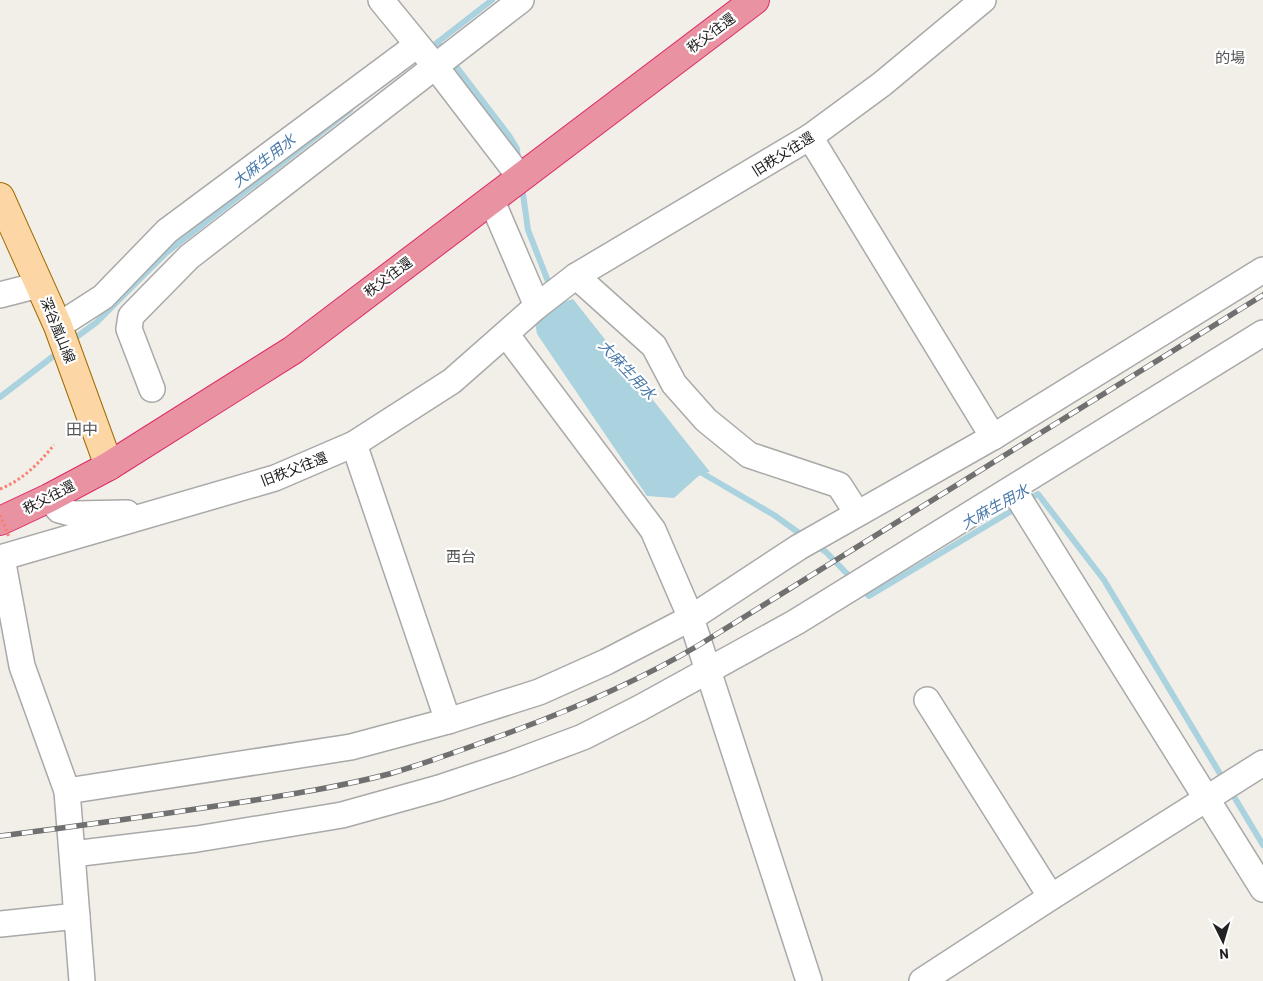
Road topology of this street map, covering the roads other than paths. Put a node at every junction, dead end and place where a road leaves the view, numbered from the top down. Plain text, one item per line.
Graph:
1 (381, 0) edge
2 (521, 0) edge
3 (755, 0) edge
4 (983, 0) edge
5 (432, 56) junction
6 (810, 137) junction
7 (520, 177) junction
8 (0, 197) edge
9 (491, 199) junction
10 (178, 244) junction
11 (1263, 270) edge
12 (39, 285) junction
13 (557, 291) junction
14 (0, 294) edge
15 (116, 309) junction
16 (58, 326) junction
17 (1263, 333) edge
18 (506, 334) junction
19 (152, 389) dead end
20 (993, 437) junction
21 (354, 444) junction
22 (109, 466) junction
23 (49, 498) junction
24 (1020, 499) junction
25 (856, 513) junction
26 (152, 514) junction
27 (3, 544) edge
28 (692, 618) junction
29 (708, 672) junction
30 (927, 700) dead end
31 (448, 720) junction
32 (1263, 763) edge
33 (67, 791) junction
34 (1206, 798) junction
35 (72, 854) junction
36 (1263, 889) edge
37 (1051, 897) junction
38 (77, 916) junction
39 (0, 924) edge
40 (82, 981) edge
41 (809, 981) edge
42 (922, 981) edge

1 - 5 street
2 - 5 street
3 - 7 highway, 秩父往還
4 - 6 street, 旧秩父往還
5 - 7 street
5 - 10 street
5 - 10 street
6 - 13 street, 旧秩父往還
6 - 20 street
7 - 9 highway, 秩父往還
8 - 12 main road, 深谷嵐山線
9 - 13 street
9 - 22 highway, 秩父往還
10 - 15 street
10 - 15 street
11 - 20 street
12 - 14 street
12 - 16 main road, 深谷嵐山線
13 - 18 street, 旧秩父往還
13 - 25 street
15 - 16 street
15 - 19 street
16 - 22 main road, 深谷嵐山線
17 - 24 street
18 - 21 street, 旧秩父往還
18 - 28 street
20 - 25 street
21 - 26 street, 旧秩父往還
21 - 31 street
22 - 23 highway, 秩父往還
23 - 26 street
23 - 27 highway, 秩父往還
24 - 29 street
24 - 34 street
25 - 28 street
26 - 27 street, 旧秩父往還
27 - 33 street
28 - 29 street
28 - 31 street
29 - 35 street
29 - 41 street
30 - 37 street
31 - 33 street
32 - 34 street
33 - 35 street
34 - 36 street
34 - 37 street
35 - 38 street
37 - 42 street
38 - 39 street
38 - 40 street

